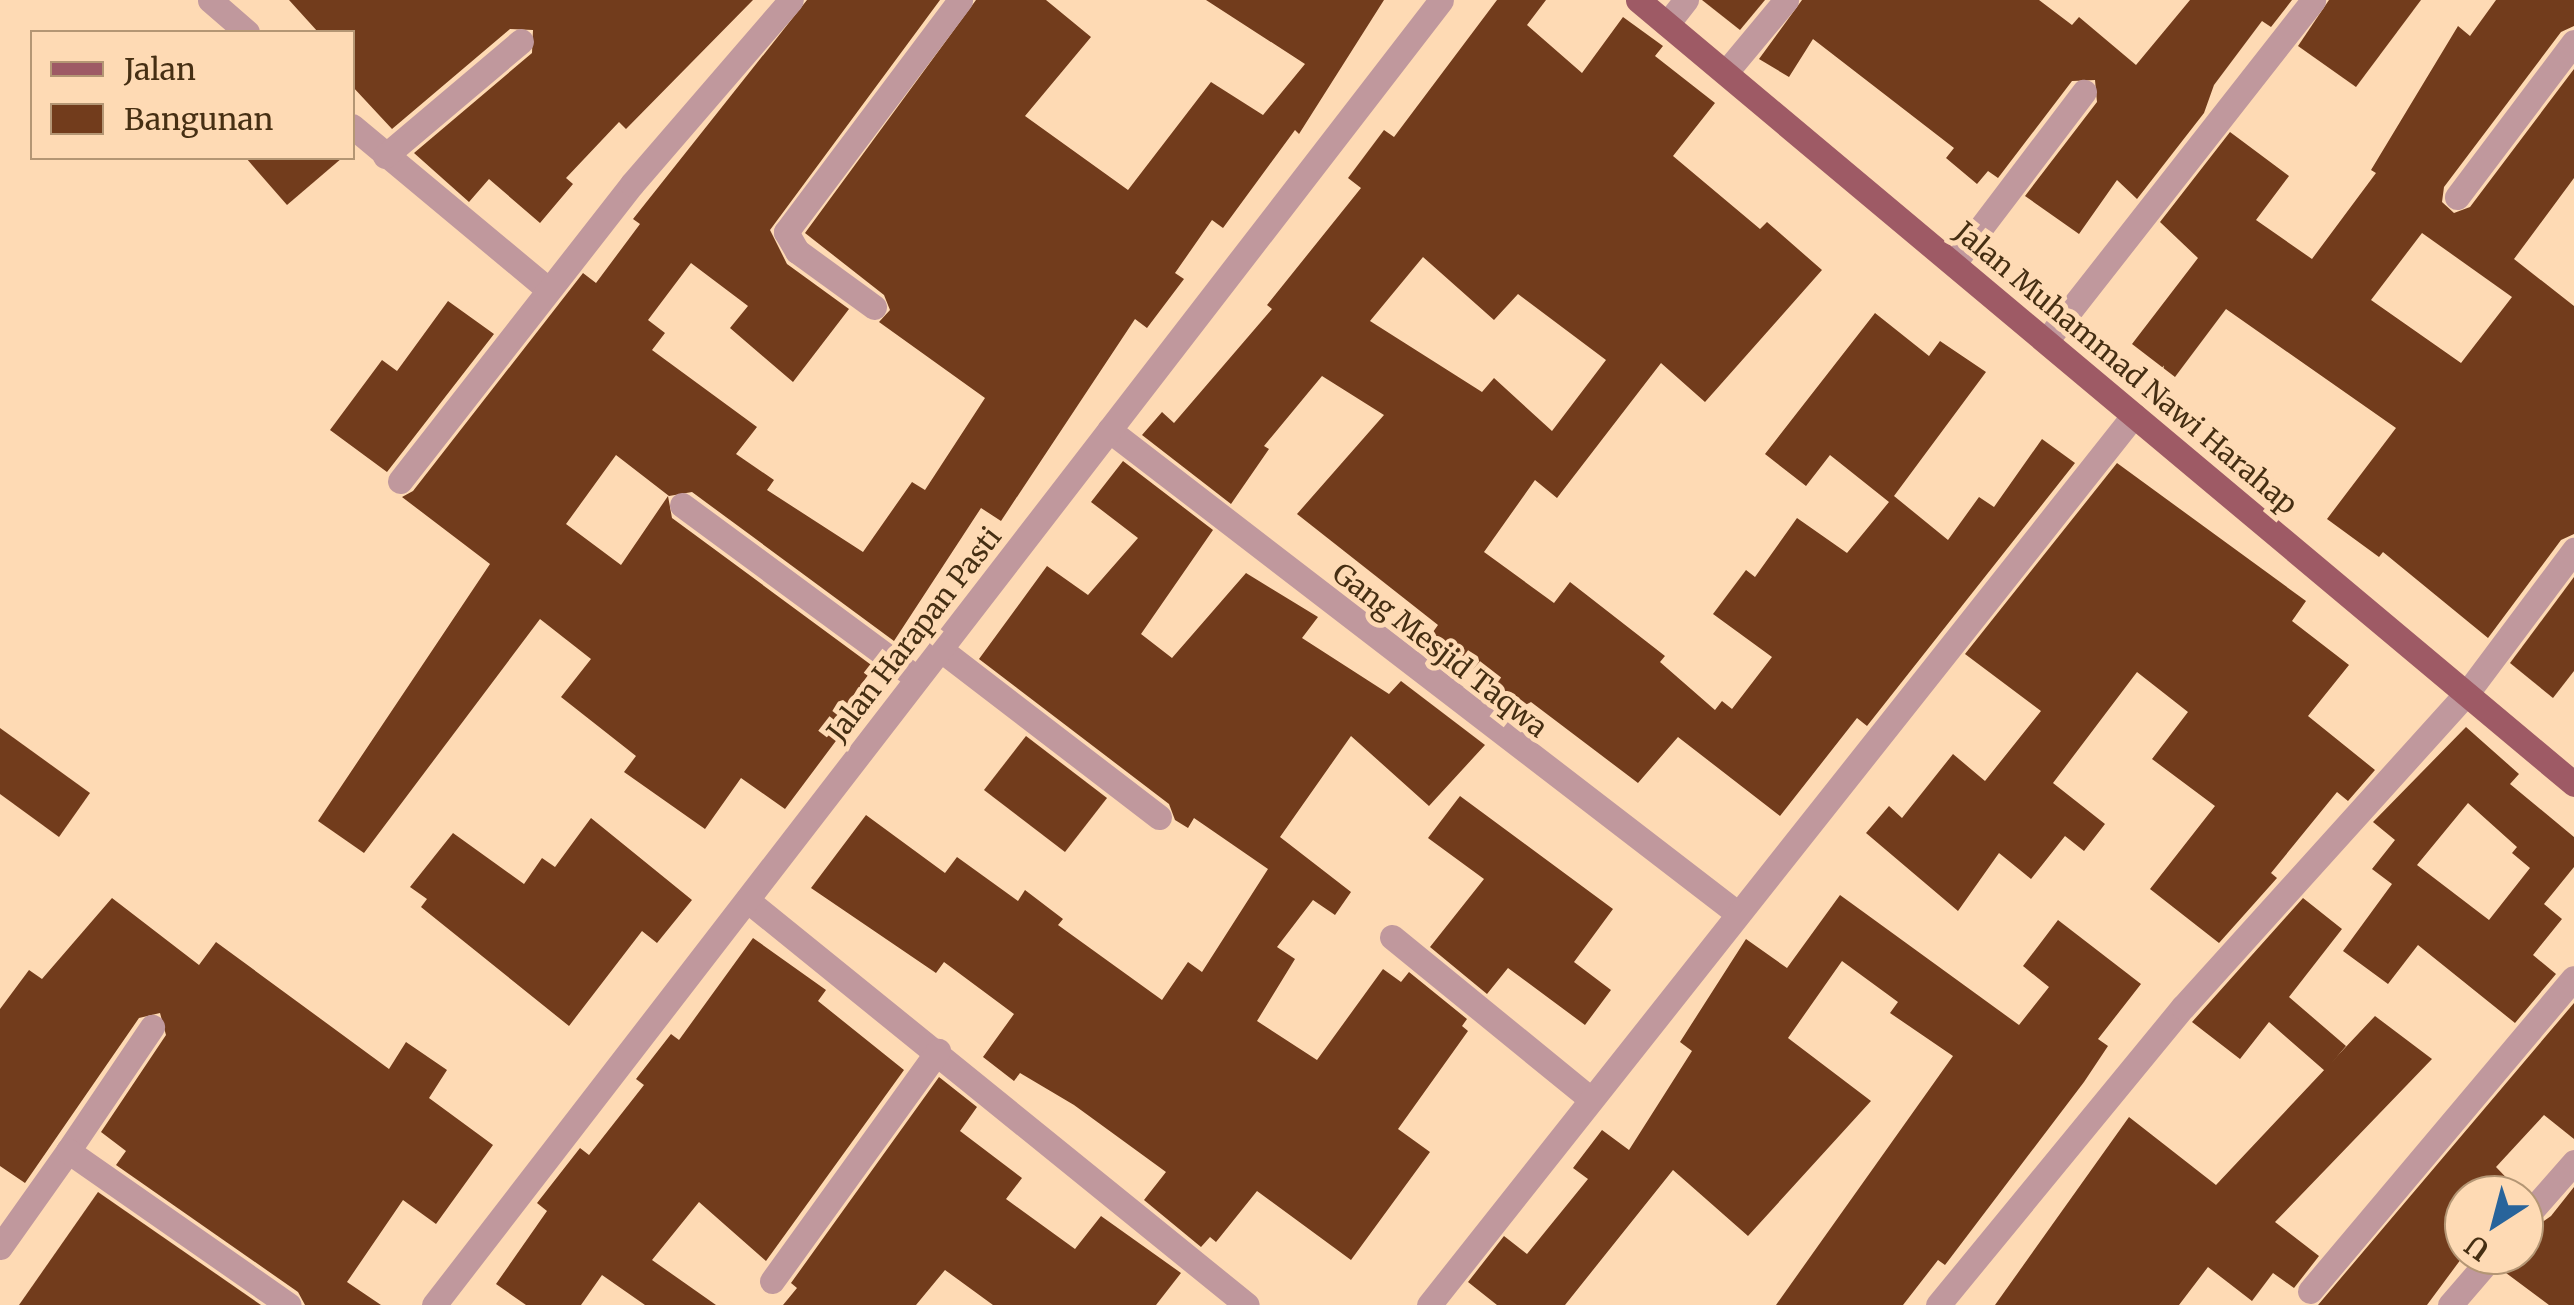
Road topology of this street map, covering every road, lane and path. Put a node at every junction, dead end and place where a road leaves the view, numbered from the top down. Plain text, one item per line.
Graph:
1 (210, 0) edge
2 (791, 0) edge
3 (960, 0) edge
4 (1441, 0) edge
5 (1638, 0) edge
6 (1686, 0) edge
7 (1786, 0) edge
8 (2313, 0) edge
9 (1667, 24) junction
10 (246, 30) edge
11 (521, 41) dead end
12 (2574, 42) edge
13 (1726, 72) junction
14 (2084, 92) dead end
15 (355, 129) edge
16 (385, 156) junction
17 (2457, 197) dead end
18 (1954, 264) junction
19 (549, 290) junction
20 (874, 307) dead end
21 (2046, 341) junction
22 (2134, 415) junction
23 (1109, 430) junction
24 (400, 482) dead end
25 (682, 505) dead end
26 (2574, 550) edge
27 (940, 650) junction
28 (917, 678) junction
29 (2468, 694) junction
30 (2574, 784) edge
31 (1159, 817) dead end
32 (747, 900) junction
33 (1737, 913) junction
34 (1392, 937) dead end
35 (2574, 978) edge
36 (152, 1027) dead end
37 (938, 1052) junction
38 (1588, 1096) junction
39 (68, 1151) junction
40 (2574, 1162) edge
41 (2544, 1196) edge
42 (0, 1247) edge
43 (2476, 1275) edge
44 (772, 1280) dead end
45 (2310, 1292) dead end
46 (289, 1305) edge
47 (434, 1305) edge
48 (1247, 1305) edge
49 (1429, 1305) edge
50 (1938, 1305) edge
51 (2450, 1305) edge

1 - 10 street
2 - 19 street
3 - 20 street
4 - 23 street, Jalan Harapan Pasti
5 - 9 main road, Jalan Muhammad Nawi Harahap
6 - 9 street
7 - 13 street
8 - 21 street
9 - 13 main road, Jalan Muhammad Nawi Harahap
11 - 16 street
12 - 17 street
13 - 18 main road, Jalan Muhammad Nawi Harahap
14 - 18 street
15 - 16 street
16 - 19 street
18 - 21 main road, Jalan Muhammad Nawi Harahap
19 - 24 street
21 - 22 main road, Jalan Muhammad Nawi Harahap
22 - 29 main road, Jalan Muhammad Nawi Harahap
22 - 33 street
23 - 27 street, Jalan Harapan Pasti
23 - 33 street, Gang Mesjid Taqwa
25 - 28 street
26 - 29 street
27 - 28 street, Jalan Harapan Pasti
27 - 31 street
28 - 32 street, Jalan Harapan Pasti
29 - 30 main road, Jalan Muhammad Nawi Harahap
29 - 50 street
32 - 37 street
32 - 47 street, Jalan Harapan Pasti
33 - 38 street
34 - 38 street
35 - 45 street
36 - 39 street
37 - 44 street
37 - 48 street
38 - 49 street
39 - 42 street
39 - 46 street
40 - 41 street
43 - 51 street

